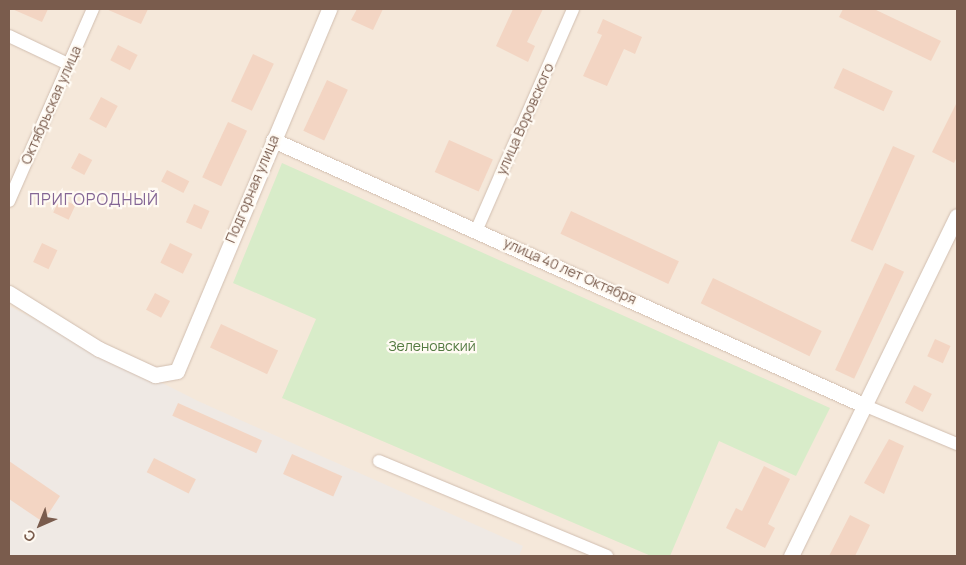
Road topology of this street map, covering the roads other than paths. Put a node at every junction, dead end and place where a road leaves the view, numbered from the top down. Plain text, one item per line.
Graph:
1 (93, 9) edge
2 (329, 9) edge
3 (573, 9) edge
4 (9, 36) edge
5 (68, 64) junction
6 (273, 140) junction
7 (9, 201) edge
8 (957, 216) edge
9 (477, 229) junction
10 (9, 293) edge
11 (866, 406) junction
12 (957, 444) edge
13 (379, 461) dead end
14 (607, 556) edge
15 (791, 556) edge

1 - 5 street, Октябрьская улица
2 - 6 street, Подгорная улица
3 - 9 street, улица Воровского
4 - 5 street
5 - 7 street, Октябрьская улица
6 - 9 street, улица 40 лет Октября
6 - 10 street, Подгорная улица
8 - 11 street
9 - 11 street, улица 40 лет Октября
11 - 12 street
11 - 15 street
13 - 14 street

